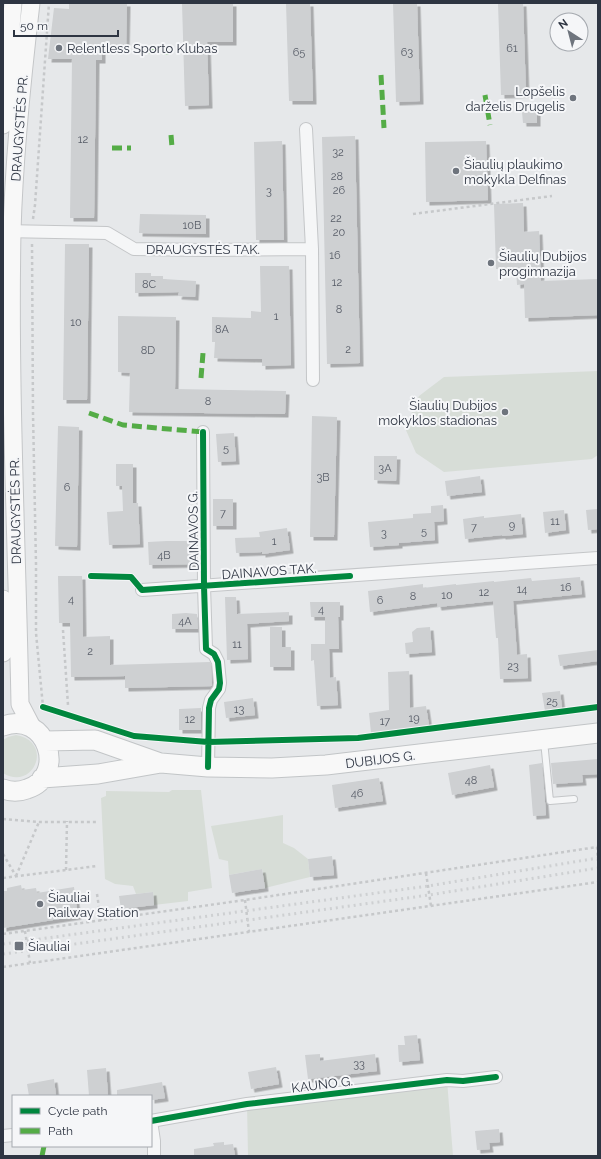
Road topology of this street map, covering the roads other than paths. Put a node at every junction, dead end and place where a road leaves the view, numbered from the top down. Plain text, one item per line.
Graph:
1 (13, 3) edge
2 (31, 3) edge
3 (3, 125) edge
4 (306, 129) dead end
5 (8, 231) edge
6 (312, 249) junction
7 (313, 380) dead end
8 (203, 432) dead end
9 (598, 558) edge
10 (204, 586) junction
11 (142, 590) dead end
12 (3, 599) edge
13 (3, 653) edge
14 (3, 726) edge
15 (598, 733) edge
16 (39, 735) junction
17 (544, 740) junction
18 (161, 763) junction
19 (208, 767) junction
20 (42, 778) junction
21 (3, 789) edge
22 (574, 799) dead end
23 (496, 1078) dead end
24 (152, 1121) edge
25 (152, 1128) edge
26 (154, 1156) edge

1 - 3 main road, DRAUGYSTĖS PR.
2 - 5 main road, DRAUGYSTĖS PR.
4 - 6 street
5 - 6 street, DRAUGYSTĖS TAK.
5 - 16 main road, DRAUGYSTĖS PR.
6 - 7 street
8 - 10 street, DAINAVOS G.
9 - 10 street, DAINAVOS TAK.
10 - 11 street, DAINAVOS TAK.
10 - 19 street, DAINAVOS G.
12 - 13 main road
14 - 16 main road, DUBIJOS G.
15 - 17 main road, DUBIJOS G.
16 - 18 main road, DUBIJOS G.
16 - 20 main road
17 - 19 main road, DUBIJOS G.
17 - 22 lane
18 - 19 main road, DUBIJOS G.
18 - 20 main road, DUBIJOS G.
20 - 21 main road
23 - 24 street, KAUNO G.
25 - 26 street

